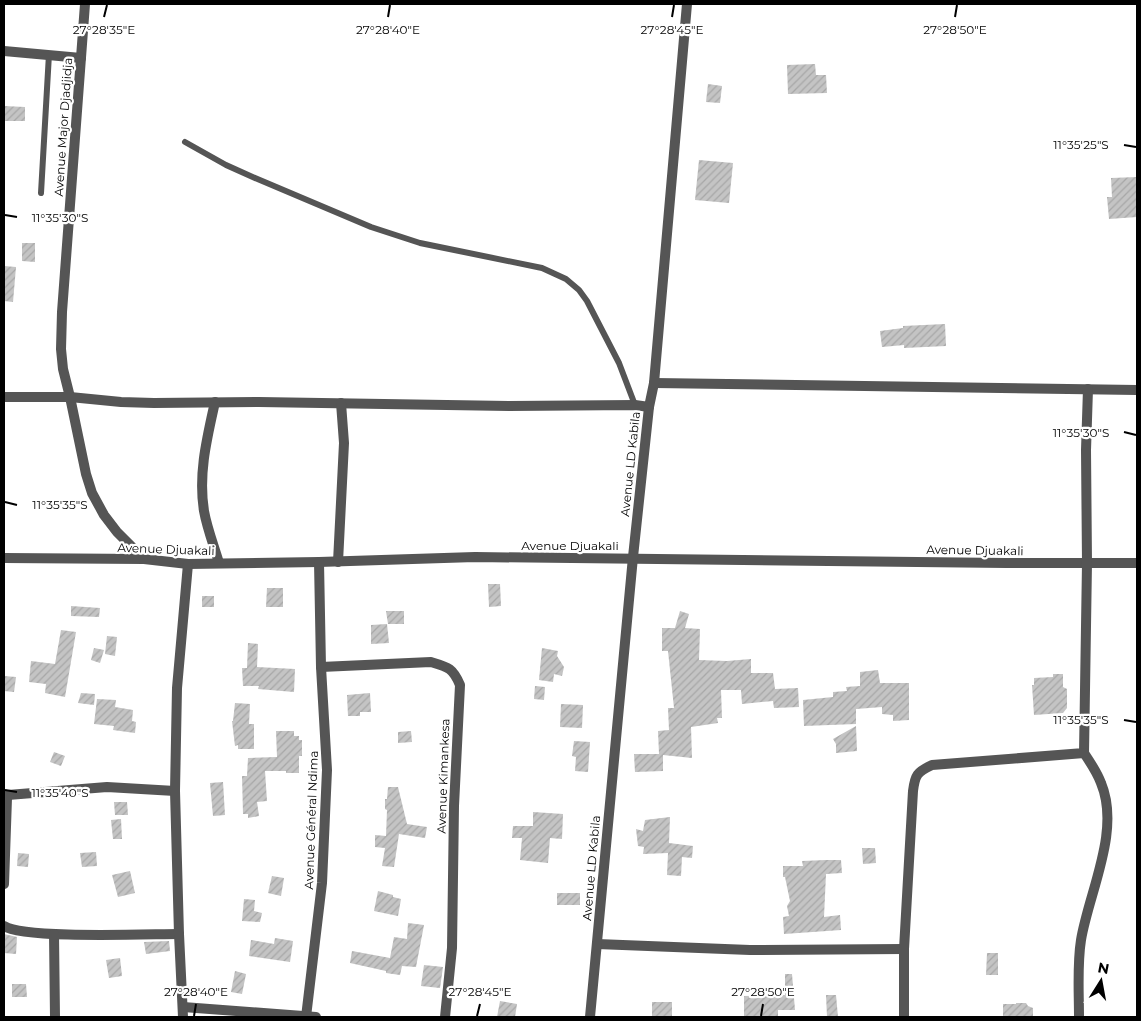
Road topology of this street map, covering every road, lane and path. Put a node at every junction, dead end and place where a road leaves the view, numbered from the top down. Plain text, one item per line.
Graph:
1 (85, 4) edge
2 (686, 4) edge
3 (4, 51) edge
4 (48, 54) junction
5 (80, 58) junction
6 (185, 142) dead end
7 (41, 192) dead end
8 (654, 383) junction
9 (1088, 389) junction
10 (1137, 390) edge
11 (4, 397) edge
12 (70, 397) junction
13 (215, 402) junction
14 (341, 403) junction
15 (635, 406) junction
16 (649, 407) junction
17 (632, 557) junction
18 (4, 558) edge
19 (144, 559) junction
20 (320, 562) junction
21 (338, 562) junction
22 (219, 563) junction
23 (1087, 563) junction
24 (1137, 563) edge
25 (188, 564) junction
26 (321, 667) junction
27 (1084, 753) junction
28 (175, 791) junction
29 (4, 866) edge
30 (4, 884) edge
31 (4, 926) edge
32 (54, 934) junction
33 (179, 934) junction
34 (597, 944) junction
35 (904, 949) junction
36 (183, 1012) edge
37 (55, 1017) edge
38 (309, 1017) edge
39 (445, 1017) edge
40 (590, 1017) edge
41 (904, 1017) edge
42 (1079, 1017) edge

1 - 5 street, Avenue Major Djadjidja
2 - 8 street, Avenue LD Kabila
3 - 4 street
4 - 5 street
4 - 7 lane
5 - 12 street, Avenue Major Djadjidja
6 - 15 lane
8 - 9 street
8 - 16 street, Avenue LD Kabila
9 - 10 street
9 - 23 street
11 - 12 street
12 - 13 street
12 - 19 street, Avenue Major Djadjidja
13 - 14 street
13 - 22 street
14 - 15 street
14 - 21 street
15 - 16 street
16 - 17 street, Avenue LD Kabila
17 - 21 street, Avenue Djuakali
17 - 23 street, Avenue Djuakali
17 - 34 street, Avenue LD Kabila
18 - 19 street, Avenue Djuakali
19 - 25 street, Avenue Djuakali
20 - 21 street, Avenue Djuakali
20 - 22 street, Avenue Djuakali
20 - 26 street, Avenue Général Ndima
22 - 25 street, Avenue Djuakali
23 - 24 street, Avenue Djuakali
23 - 27 street
25 - 28 street
26 - 38 street, Avenue Général Ndima
26 - 39 street, Avenue Kimankesa
27 - 35 street
27 - 42 street
28 - 29 street
28 - 33 street
29 - 30 street
31 - 32 street
32 - 33 street
32 - 37 street
33 - 36 street
34 - 35 street
34 - 40 street, Avenue LD Kabila
35 - 41 street
36 - 38 street

